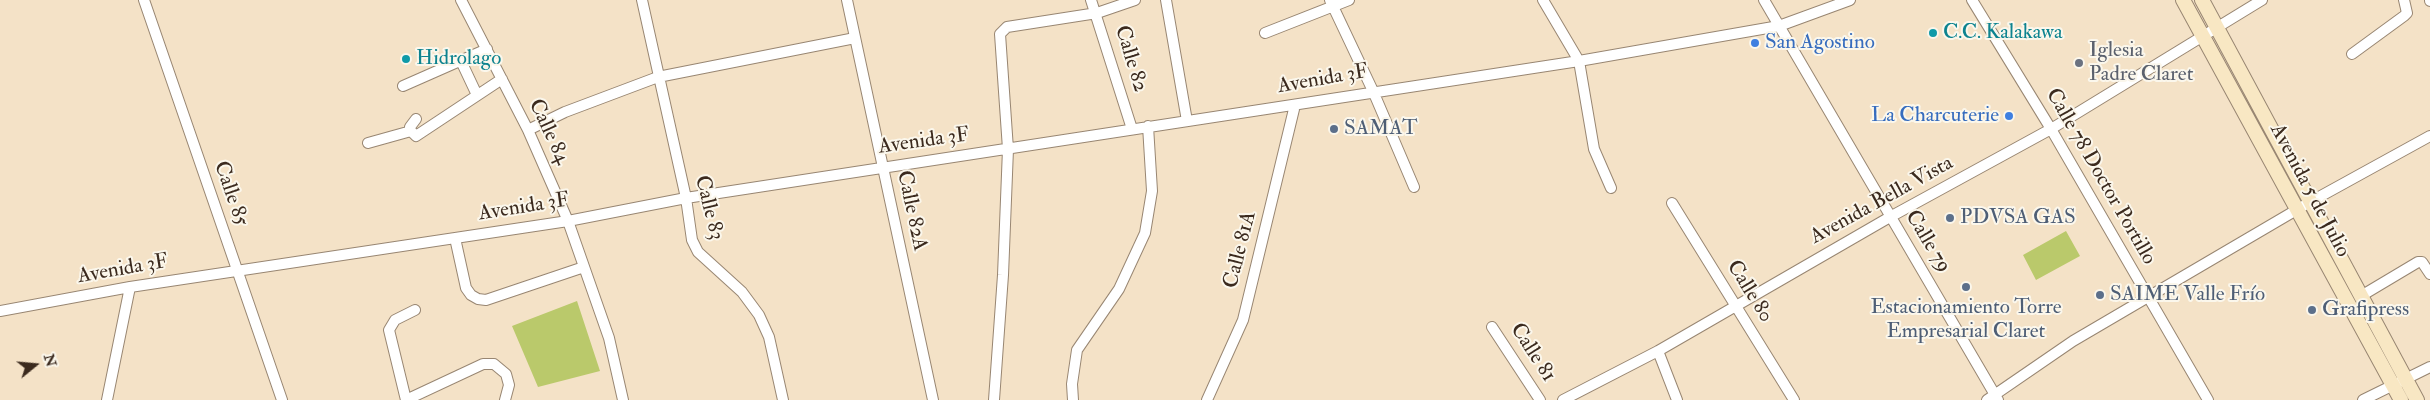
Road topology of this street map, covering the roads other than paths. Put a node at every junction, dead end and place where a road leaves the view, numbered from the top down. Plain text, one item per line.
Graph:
1 (144, 0) edge
2 (461, 0) edge
3 (642, 0) edge
4 (847, 0) edge
5 (1091, 0) edge
6 (1135, 0) edge
7 (1166, 0) edge
8 (1349, 0) edge
9 (1543, 0) edge
10 (1764, 0) edge
11 (1850, 0) edge
12 (1972, 0) edge
13 (2183, 0) edge
14 (2202, 0) edge
15 (2262, 0) edge
16 (2404, 0) edge
17 (1332, 3) edge
18 (1096, 13) junction
19 (1779, 26) junction
20 (2217, 28) junction
21 (1265, 34) dead end
22 (2204, 37) junction
23 (855, 38) junction
24 (487, 49) junction
25 (2352, 54) dead end
26 (461, 61) junction
27 (1579, 61) junction
28 (658, 77) junction
29 (502, 79) junction
30 (403, 86) dead end
31 (1374, 91) junction
32 (477, 95) junction
33 (1295, 105) junction
34 (416, 119) dead end
35 (1187, 121) junction
36 (1148, 126) junction
37 (1132, 129) junction
38 (2051, 129) junction
39 (528, 130) junction
40 (411, 132) junction
41 (2430, 136) edge
42 (368, 143) dead end
43 (1008, 149) junction
44 (882, 167) junction
45 (1414, 187) dead end
46 (1611, 188) dead end
47 (686, 198) junction
48 (2310, 202) junction
49 (1672, 203) dead end
50 (2296, 210) junction
51 (1890, 217) junction
52 (568, 221) junction
53 (455, 238) junction
54 (584, 267) junction
55 (237, 270) junction
56 (2430, 274) edge
57 (130, 287) junction
58 (2361, 296) junction
59 (2148, 297) junction
60 (1736, 306) junction
61 (415, 310) dead end
62 (0, 311) edge
63 (1492, 327) dead end
64 (1658, 351) junction
65 (2430, 367) edge
66 (2407, 380) junction
67 (2393, 386) junction
68 (416, 398) edge
69 (1993, 398) edge
70 (108, 400) edge
71 (282, 400) edge
72 (505, 400) edge
73 (623, 400) edge
74 (783, 400) edge
75 (933, 400) edge
76 (994, 400) edge
77 (1073, 400) edge
78 (1206, 400) edge
79 (1540, 400) edge
80 (1562, 400) edge
81 (1677, 400) edge
82 (1794, 400) edge
83 (2208, 400) edge
84 (2363, 400) edge
85 (2401, 400) edge
86 (2418, 400) edge

1 - 55 street, Calle 85
2 - 24 street, Calle 84
3 - 28 street, Calle 83
4 - 23 street, Calle 82A
5 - 18 street, Calle 82
6 - 18 street
7 - 35 street
8 - 17 street
9 - 27 street
10 - 19 street, Calle 79
11 - 19 street, Avenida 3F
12 - 38 street, Calle 78 Doctor Portillo
13 - 22 main road, Avenida 5 de Julio
14 - 20 main road, Avenida 5 de Julio
15 - 20 street, Avenida Bella Vista
16 - 25 street
17 - 21 street
17 - 31 street
18 - 37 street, Calle 82
18 - 43 street
19 - 27 street, Avenida 3F
19 - 51 street, Calle 79
20 - 22 street, Avenida Bella Vista
20 - 48 main road, Avenida 5 de Julio
22 - 38 street, Avenida Bella Vista
22 - 50 main road, Avenida 5 de Julio
23 - 28 street
23 - 44 street, Calle 82A
24 - 26 street
24 - 29 street, Calle 84
26 - 30 street
26 - 32 street
27 - 31 street, Avenida 3F
27 - 46 street
28 - 39 street
28 - 47 street, Calle 83
29 - 32 street
29 - 39 street, Calle 84
31 - 33 street, Avenida 3F
31 - 45 street
32 - 40 street
33 - 35 street, Avenida 3F
33 - 78 street, Calle 81A
34 - 40 street
35 - 36 street, Avenida 3F
36 - 37 street, Avenida 3F
36 - 77 street
37 - 43 street, Avenida 3F
38 - 51 street, Avenida Bella Vista
38 - 59 street, Calle 78 Doctor Portillo
39 - 52 street, Calle 84
40 - 42 street
41 - 48 street
43 - 44 street, Avenida 3F
43 - 76 street
44 - 47 street, Avenida 3F
44 - 75 street, Calle 82A
47 - 52 street, Avenida 3F
47 - 74 street, Calle 83
48 - 50 street
48 - 58 main road, Avenida 5 de Julio
49 - 60 street, Calle 80
50 - 59 street
50 - 67 main road, Avenida 5 de Julio
51 - 60 street, Avenida Bella Vista
51 - 69 street, Calle 79
52 - 53 street, Avenida 3F
52 - 54 street, Calle 84
53 - 54 street
53 - 55 street, Avenida 3F
54 - 73 street, Calle 84
55 - 57 street, Avenida 3F
55 - 71 street, Calle 85
56 - 58 street
57 - 62 street, Avenida 3F
57 - 70 street
58 - 66 main road, Avenida 5 de Julio
59 - 69 street
59 - 83 street, Calle 78 Doctor Portillo
60 - 64 street, Avenida Bella Vista
60 - 82 street, Calle 80
61 - 68 street
63 - 79 street, Calle 81
64 - 80 street, Avenida Bella Vista
64 - 81 street
65 - 66 street
66 - 67 street
66 - 86 main road, Avenida 5 de Julio
67 - 84 street
67 - 85 main road, Avenida 5 de Julio
68 - 72 street

